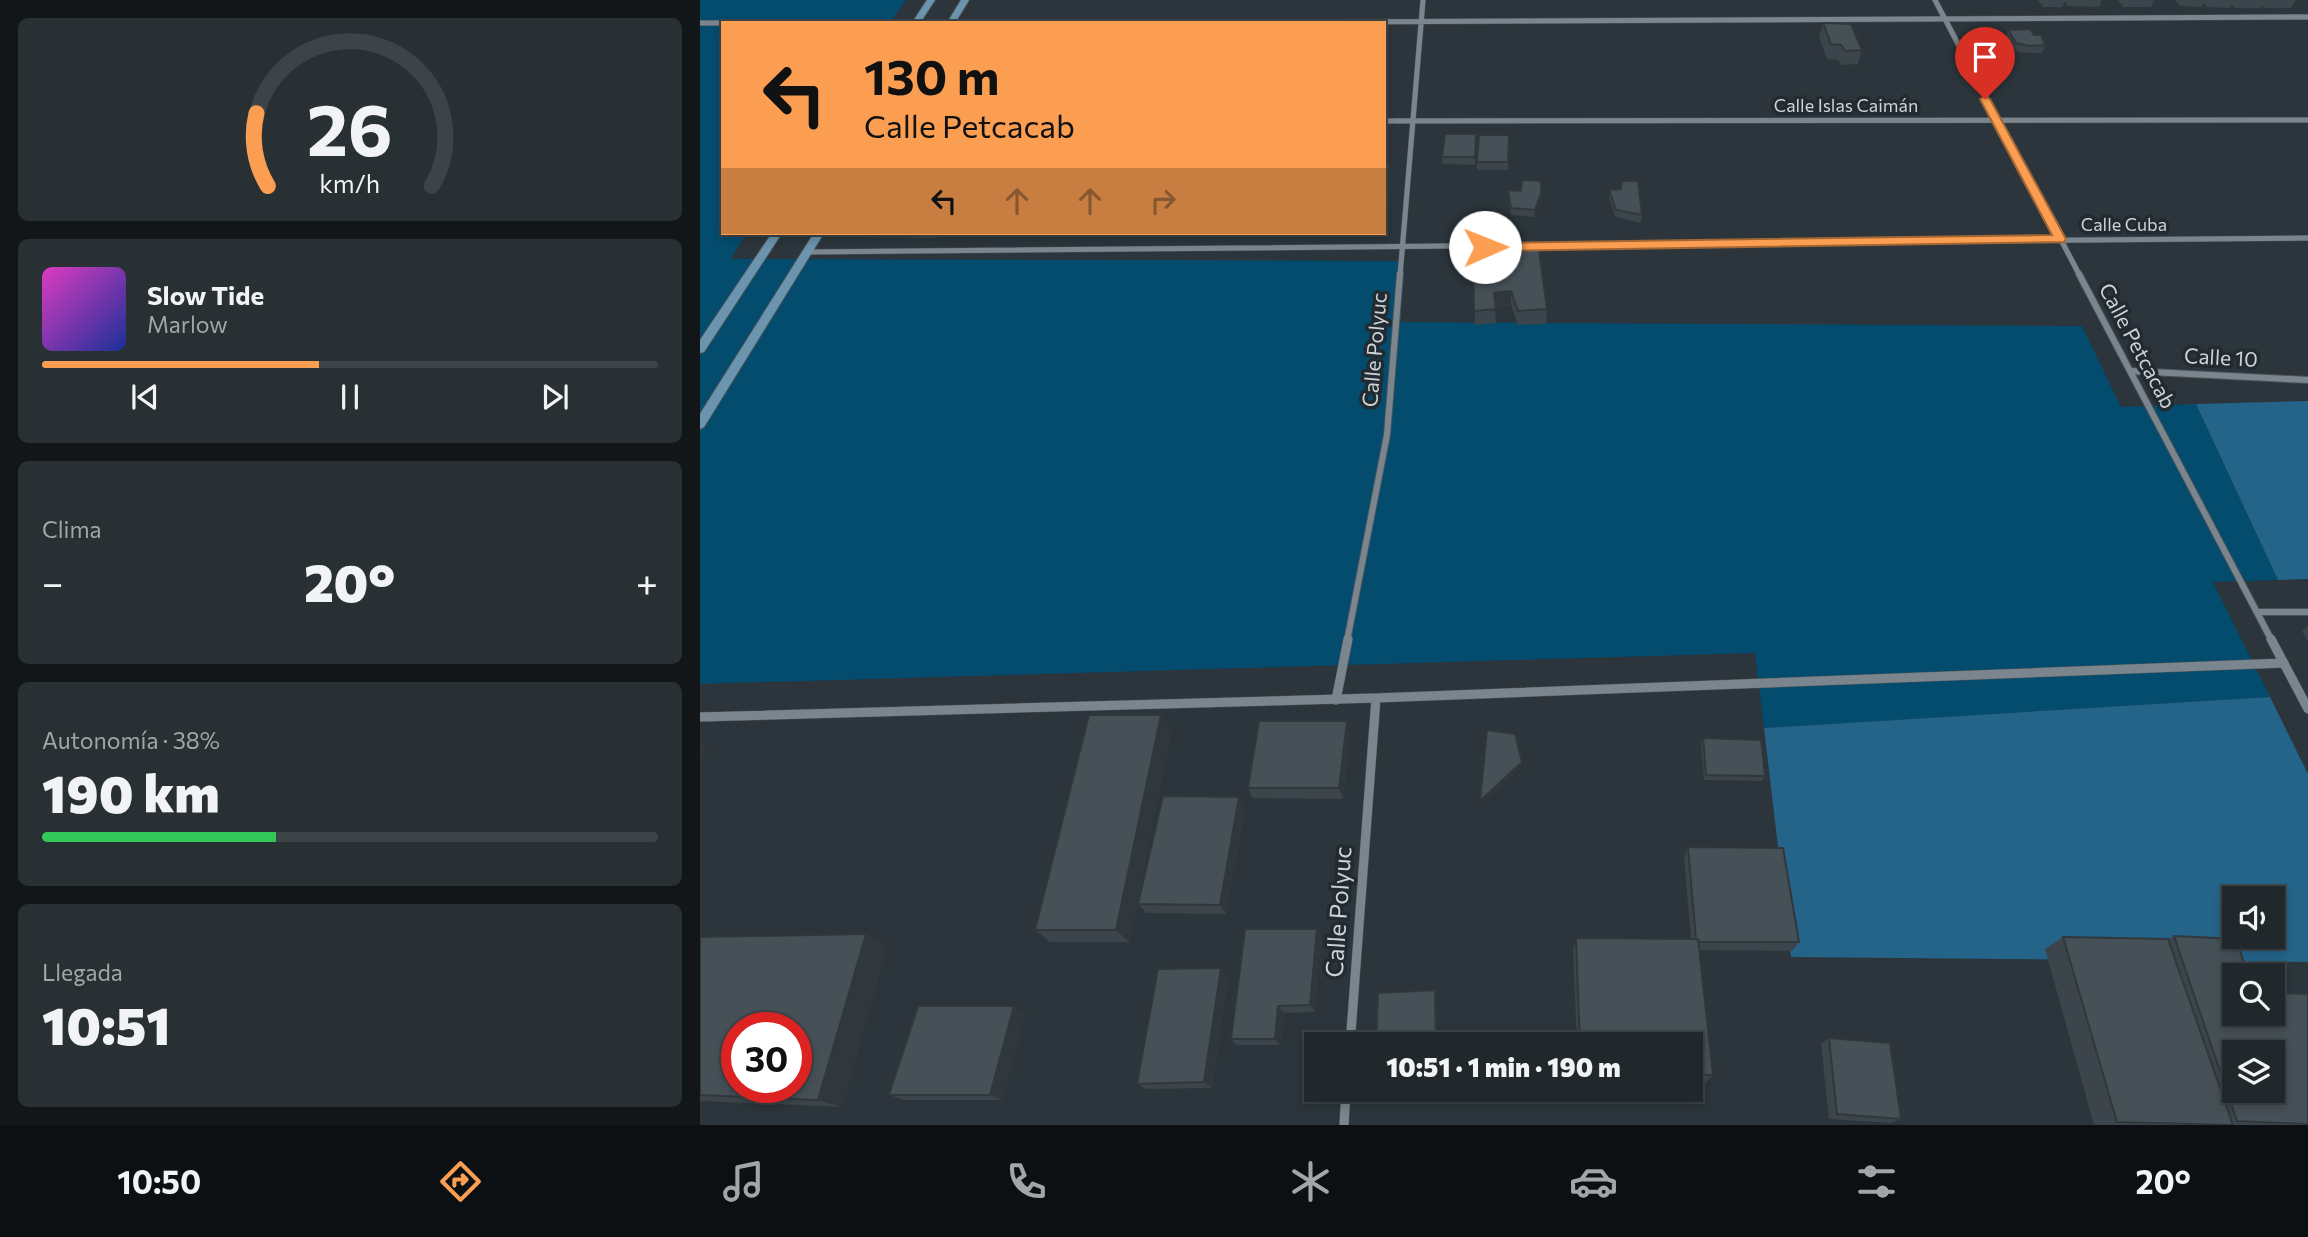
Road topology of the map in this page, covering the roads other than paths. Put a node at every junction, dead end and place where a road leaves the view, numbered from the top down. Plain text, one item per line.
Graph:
1 (931, 0) edge
2 (965, 0) edge
3 (1423, 0) edge
4 (1935, 0) edge
5 (2308, 17) edge
6 (1944, 18) junction
7 (1422, 20) junction
8 (917, 21) edge
9 (952, 21) edge
10 (1324, 21) edge
11 (700, 23) edge
12 (721, 23) edge
13 (1995, 119) junction
14 (2308, 120) edge
15 (1386, 121) edge
16 (1415, 121) junction
17 (776, 235) edge
18 (818, 235) edge
19 (2308, 237) edge
20 (2060, 239) junction
21 (1402, 248) junction
22 (807, 252) junction
23 (700, 349) edge
24 (2132, 371) junction
25 (2308, 380) edge
26 (700, 424) edge
27 (2256, 612) junction
28 (2308, 612) edge
29 (2284, 663) junction
30 (1376, 698) junction
31 (1336, 700) junction
32 (2308, 709) edge
33 (700, 717) edge
34 (1351, 1032) edge
35 (1345, 1102) edge
36 (1344, 1125) edge

1 - 8 main road
2 - 9 main road
3 - 7 street, Calle Polyuc
4 - 6 street, Calle Petcacab
5 - 6 street
6 - 7 street
6 - 13 street, Calle Petcacab
7 - 10 street
7 - 16 street, Calle Polyuc
11 - 12 street
13 - 14 street, Calle Islas Caimán
13 - 16 street, Calle Islas Caimán
13 - 20 street, Calle Petcacab
15 - 16 street, Calle Islas Caimán
16 - 21 street, Calle Polyuc
17 - 23 main road
18 - 22 main road
19 - 20 street, Calle Cuba
20 - 21 street, Calle Cuba
20 - 24 street, Calle Petcacab
21 - 22 street, Calle Cuba
21 - 31 street, Calle Polyuc
22 - 26 main road
24 - 25 street, Calle 10
24 - 27 street, Calle Petcacab
27 - 28 street
27 - 29 street, Calle Petcacab
29 - 30 street
29 - 32 street, Calle Petcacab
30 - 31 street
30 - 34 street, Calle Polyuc
31 - 33 street
35 - 36 street

